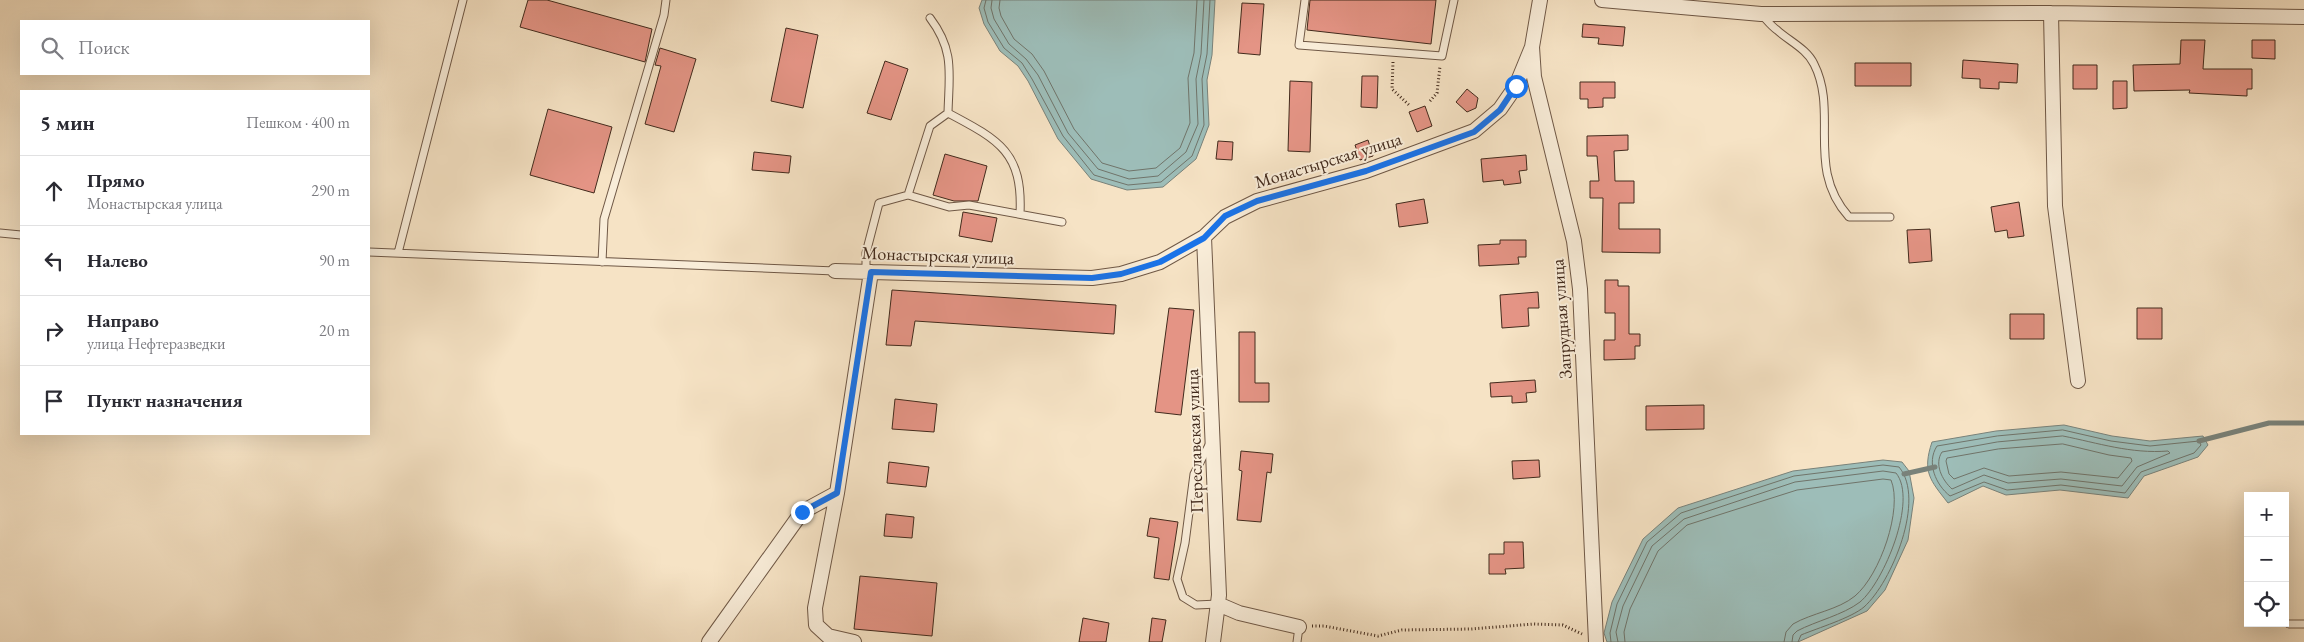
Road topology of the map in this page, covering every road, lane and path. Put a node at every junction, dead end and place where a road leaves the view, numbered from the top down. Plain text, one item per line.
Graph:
1 (463, 0) edge
2 (666, 0) edge
3 (1305, 0) edge
4 (1454, 0) edge
5 (1540, 0) edge
6 (1602, 0) edge
7 (2051, 13) junction
8 (1761, 14) junction
9 (2304, 17) edge
10 (930, 18) dead end
11 (1532, 47) junction
12 (1394, 52) junction
13 (1442, 56) junction
14 (1430, 101) dead end
15 (1409, 105) dead end
16 (948, 113) junction
17 (908, 195) junction
18 (1020, 214) junction
19 (1890, 217) dead end
20 (1062, 222) dead end
21 (0, 234) edge
22 (20, 234) edge
23 (1204, 238) junction
24 (370, 252) edge
25 (398, 253) junction
26 (602, 262) junction
27 (835, 271) joint
28 (868, 272) junction
29 (2078, 382) dead end
30 (1213, 439) junction
31 (837, 493) junction
32 (1218, 604) junction
33 (2289, 624) dead end
34 (2304, 624) edge
35 (1299, 628) junction
36 (1596, 641) edge
37 (709, 642) edge
38 (854, 642) edge
39 (1213, 642) edge
40 (1297, 642) edge

1 - 25 lane
2 - 26 lane
3 - 12 lane
4 - 13 lane
5 - 11 street, Запрудная улица
6 - 8 street
7 - 8 street
7 - 9 street
7 - 29 street
8 - 19 lane
10 - 16 lane
11 - 23 street, Монастырская улица
11 - 36 street, Запрудная улица
12 - 13 lane
12 - 15 path
13 - 14 path
16 - 17 lane
16 - 18 lane
17 - 18 lane
17 - 28 lane
18 - 20 lane
21 - 22 lane
23 - 28 street, Монастырская улица
23 - 30 street, Переславская улица
24 - 25 lane
25 - 26 lane
26 - 27 lane
27 - 28 street, Монастырская улица
28 - 31 street
30 - 32 street, Переславская улица
30 - 32 lane
31 - 37 street
31 - 38 street
32 - 35 street
32 - 39 street, Переславская улица
33 - 34 lane
35 - 36 path
35 - 40 lane

